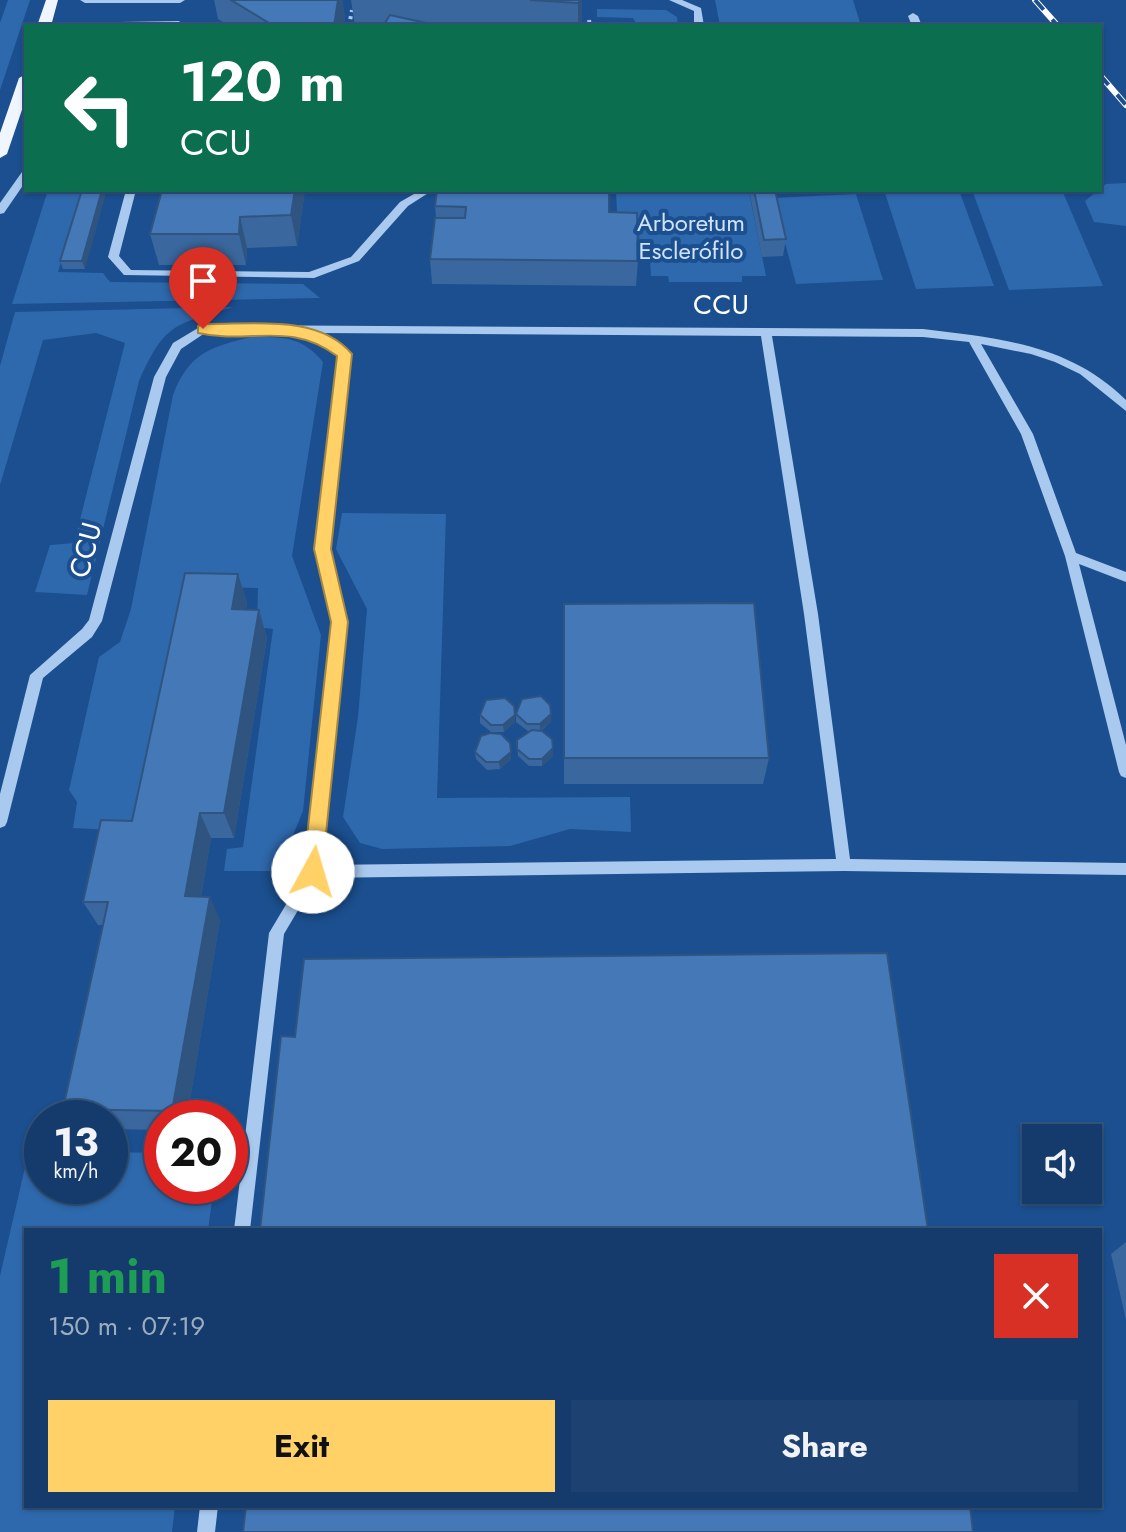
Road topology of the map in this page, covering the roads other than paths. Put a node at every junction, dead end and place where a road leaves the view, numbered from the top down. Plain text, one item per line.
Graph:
1 (52, 0) edge
2 (86, 0) edge
3 (181, 0) edge
4 (674, 0) edge
5 (45, 24) edge
6 (79, 24) edge
7 (175, 24) edge
8 (699, 24) edge
9 (24, 84) edge
10 (0, 154) edge
11 (24, 177) edge
12 (130, 192) edge
13 (425, 192) edge
14 (0, 211) edge
15 (297, 330) junction
16 (766, 333) junction
17 (973, 339) junction
18 (1126, 407) edge
19 (1071, 556) junction
20 (1126, 577) edge
21 (1126, 772) edge
22 (0, 822) edge
23 (844, 865) junction
24 (1126, 869) edge
25 (313, 872) junction
26 (242, 1228) edge
27 (209, 1508) edge
28 (206, 1532) edge

1 - 5 main road
2 - 3 lane
2 - 6 lane
3 - 7 lane
4 - 8 lane
9 - 10 main road
11 - 14 lane
12 - 13 lane
15 - 16 lane, CCU
15 - 22 lane, CCU
15 - 25 lane, CCU
16 - 17 lane, CCU
16 - 23 lane
17 - 18 lane, CCU
17 - 19 lane
19 - 20 lane
19 - 21 lane
23 - 24 lane
23 - 25 lane
25 - 26 lane, CCU
27 - 28 lane

